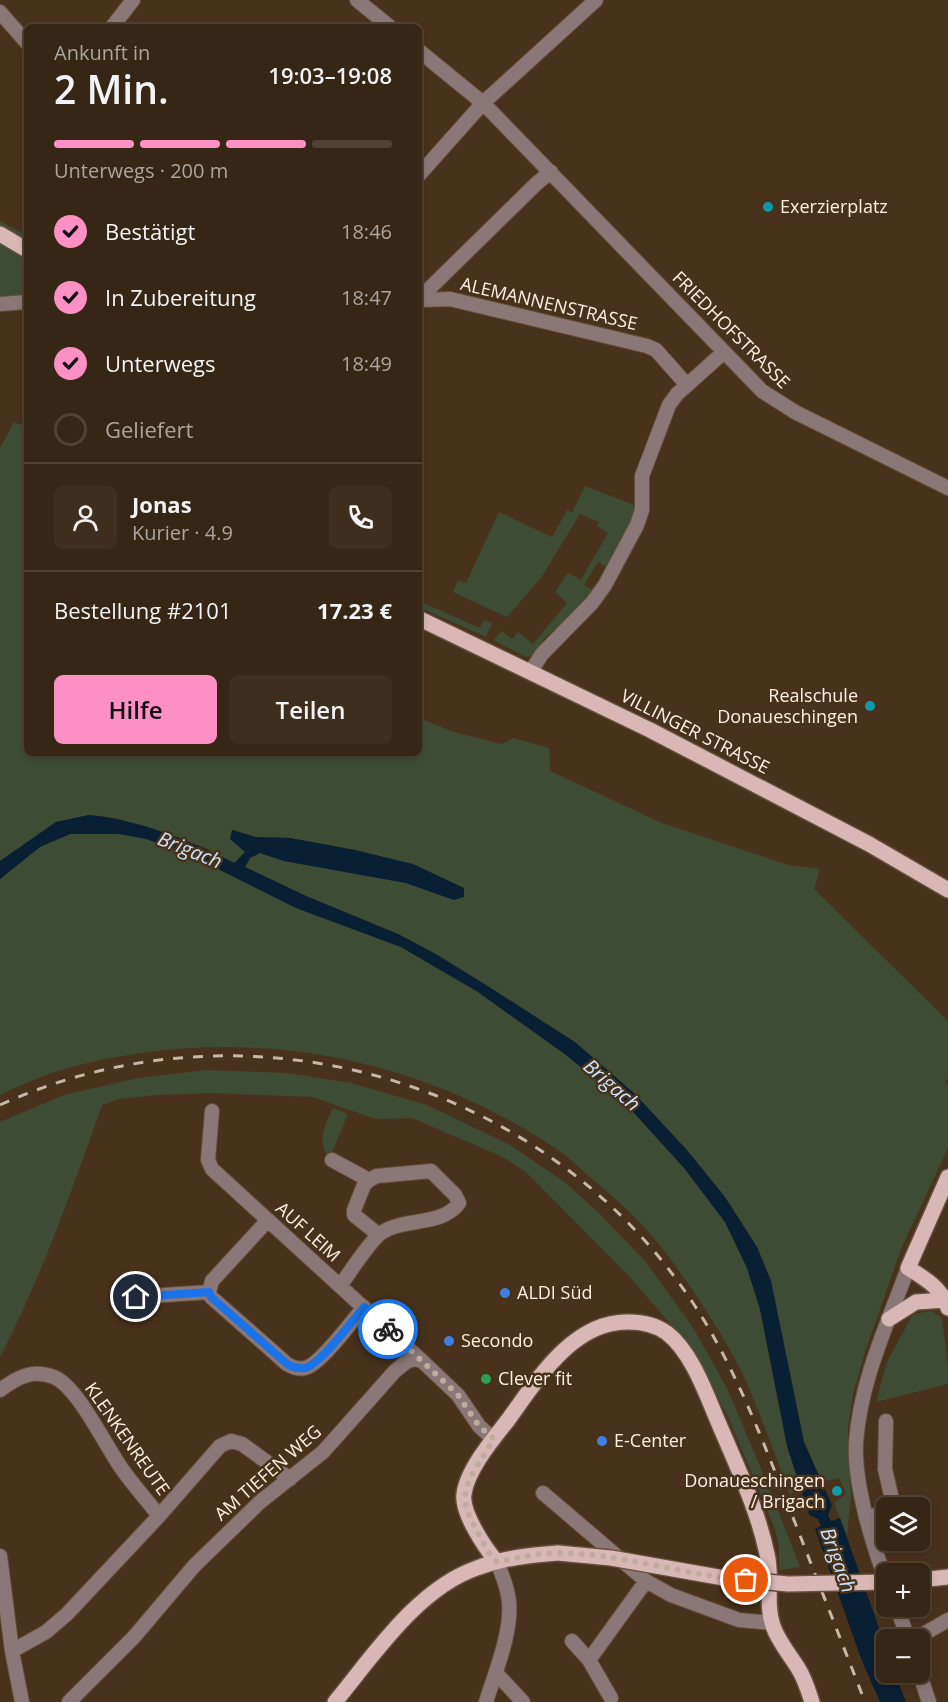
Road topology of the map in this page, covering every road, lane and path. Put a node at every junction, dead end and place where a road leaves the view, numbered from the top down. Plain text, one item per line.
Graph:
1 (133, 0) edge
2 (357, 0) edge
3 (596, 0) edge
4 (0, 12) edge
5 (114, 24) edge
6 (386, 24) edge
7 (24, 40) edge
8 (422, 53) edge
9 (483, 103) junction
10 (422, 172) edge
11 (551, 172) junction
12 (0, 234) edge
13 (24, 248) edge
14 (422, 299) edge
15 (422, 300) edge
16 (24, 302) edge
17 (0, 304) edge
18 (724, 352) junction
19 (687, 385) junction
20 (948, 488) edge
21 (422, 620) edge
22 (531, 671) junction
23 (948, 890) edge
24 (212, 1111) dead end
25 (332, 1160) dead end
26 (948, 1177) edge
27 (369, 1180) junction
28 (268, 1220) junction
29 (379, 1235) junction
30 (908, 1268) junction
31 (123, 1286) dead end
32 (340, 1286) junction
33 (209, 1292) junction
34 (947, 1299) edge
35 (364, 1307) junction
36 (889, 1319) junction
37 (422, 1361) junction
38 (0, 1390) edge
39 (886, 1421) dead end
40 (494, 1439) junction
41 (290, 1479) junction
42 (543, 1493) dead end
43 (891, 1497) edge
44 (876, 1515) edge
45 (159, 1516) junction
46 (866, 1518) junction
47 (0, 1556) edge
48 (497, 1562) junction
49 (880, 1563) edge
50 (948, 1577) edge
51 (930, 1579) edge
52 (646, 1581) junction
53 (876, 1582) edge
54 (948, 1620) edge
55 (772, 1623) junction
56 (930, 1630) edge
57 (572, 1641) dead end
58 (12, 1651) junction
59 (589, 1659) junction
60 (496, 1673) junction
61 (923, 1683) edge
62 (611, 1698) dead end
63 (22, 1702) edge
64 (69, 1702) edge
65 (335, 1702) edge
66 (486, 1702) edge
67 (522, 1702) edge
68 (812, 1702) edge
69 (929, 1702) edge

1 - 5 street
2 - 6 street
3 - 9 street
4 - 7 street
8 - 9 street, FRIEDHOFSTRASSE
9 - 10 street
9 - 11 street, FRIEDHOFSTRASSE
11 - 14 street, ALEMANNENSTRASSE
11 - 18 street, FRIEDHOFSTRASSE
12 - 13 main road
15 - 19 street, ALEMANNENSTRASSE
16 - 17 street
18 - 19 street
18 - 20 street, FRIEDHOFSTRASSE
19 - 22 street
21 - 22 main road, VILLINGER STRASSE
22 - 23 main road, VILLINGER STRASSE
24 - 28 street, AUF LEIM
25 - 27 street
26 - 30 main road
27 - 29 street
27 - 29 street
28 - 32 street, AUF LEIM
28 - 33 street
29 - 32 street
30 - 34 main road
30 - 36 street
31 - 33 street
32 - 35 street, AUF LEIM
33 - 35 street
34 - 36 main road
35 - 37 street, AUF LEIM
36 - 46 street
37 - 40 street
37 - 41 street, AM TIEFEN WEG
38 - 45 street, KLENKENREUTE
39 - 43 street
40 - 48 main road
40 - 55 main road
41 - 45 street, KLENKENREUTE
41 - 64 street, AM TIEFEN WEG
42 - 52 street
44 - 46 street
45 - 58 street, KLENKENREUTE
46 - 49 street
47 - 58 street
48 - 53 main road, bridge
48 - 60 street
48 - 65 main road
50 - 51 main road
52 - 55 street
52 - 59 street
54 - 56 street
55 - 68 main road
57 - 59 street
58 - 63 street
59 - 62 street
60 - 66 street
60 - 67 street
61 - 69 street

